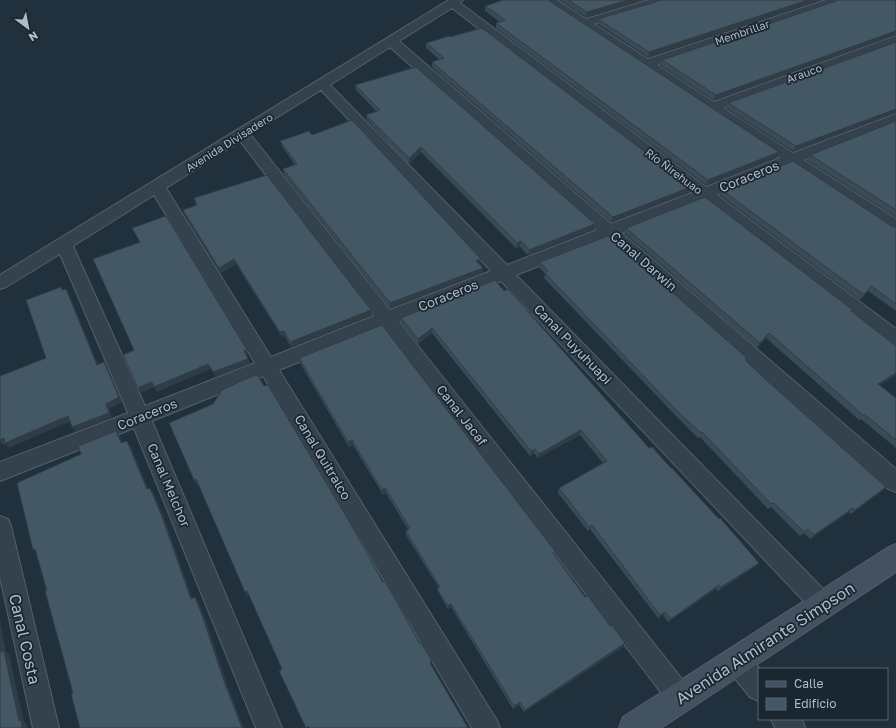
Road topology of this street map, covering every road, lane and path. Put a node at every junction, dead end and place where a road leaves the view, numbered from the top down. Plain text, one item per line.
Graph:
1 (548, 0) edge
2 (661, 0) edge
3 (836, 0) edge
4 (455, 1) edge
5 (584, 23) junction
6 (896, 40) edge
7 (391, 41) junction
8 (647, 64) junction
9 (322, 84) junction
10 (712, 107) junction
11 (896, 118) edge
12 (242, 133) junction
13 (792, 159) junction
14 (157, 186) junction
15 (704, 194) junction
16 (893, 221) edge
17 (609, 231) junction
18 (64, 244) junction
19 (504, 272) junction
20 (0, 283) edge
21 (387, 319) junction
22 (896, 339) edge
23 (268, 366) junction
24 (140, 417) junction
25 (0, 472) edge
26 (896, 482) edge
27 (0, 526) edge
28 (896, 557) edge
29 (824, 605) junction
30 (737, 661) junction
31 (758, 687) edge
32 (681, 698) junction
33 (785, 720) edge
34 (46, 728) edge
35 (269, 728) edge
36 (487, 728) edge
37 (634, 728) edge
38 (792, 728) edge

1 - 5 street
2 - 5 street
3 - 8 street, Membrillar
4 - 7 street, Avenida Divisadero
4 - 15 street, Río Ñirehuao
5 - 8 street
6 - 10 street, Arauco
7 - 9 street, Avenida Divisadero
7 - 17 street, Canal Darwin
8 - 10 street
9 - 12 street, Avenida Divisadero
9 - 19 street, Canal Puyuhuapi
10 - 13 street
11 - 13 street, Coraceros
12 - 14 street, Avenida Divisadero
12 - 21 street, Canal Jacaf
13 - 15 street, Coraceros
13 - 16 street
14 - 18 street, Avenida Divisadero
14 - 23 street, Canal Quitralco
15 - 17 street, Coraceros
15 - 22 street, Río Ñirehuao
17 - 19 street, Coraceros
17 - 26 street, Canal Darwin
18 - 20 street, Avenida Divisadero
18 - 24 street, Canal Melchor
19 - 21 street, Coraceros
19 - 29 street, Canal Puyuhuapi
21 - 23 street, Coraceros
21 - 32 street, Canal Jacaf
23 - 24 street, Coraceros
23 - 36 street, Canal Quitralco
24 - 25 street, Coraceros
24 - 35 street, Canal Melchor
27 - 34 street, Canal Costa
28 - 29 street, Avenida Almirante Simpson
29 - 30 street, Avenida Almirante Simpson
30 - 31 street
30 - 32 street, Avenida Almirante Simpson
32 - 37 street, Avenida Almirante Simpson
33 - 38 street

